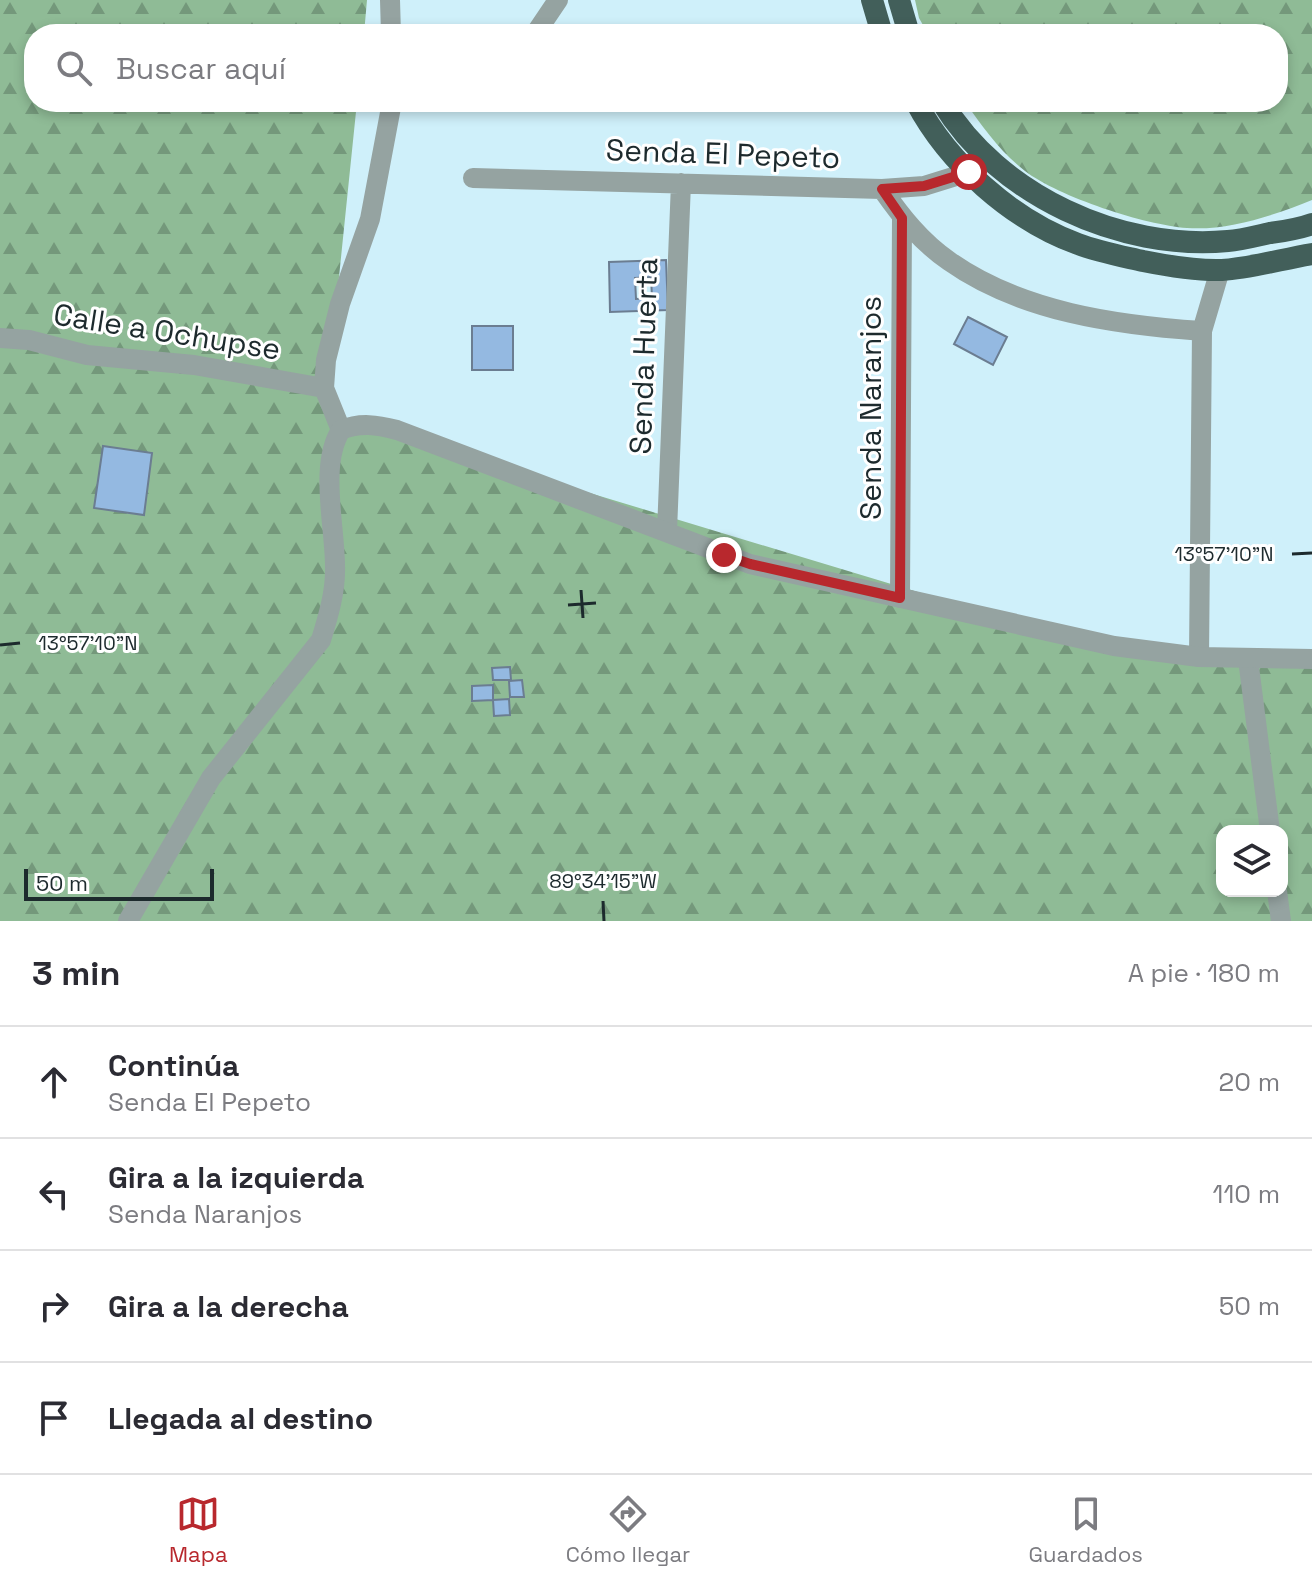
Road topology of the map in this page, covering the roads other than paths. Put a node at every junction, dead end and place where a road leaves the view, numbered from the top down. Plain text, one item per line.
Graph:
1 (390, 0) edge
2 (558, 0) edge
3 (872, 0) edge
4 (899, 0) edge
5 (391, 24) edge
6 (542, 24) edge
7 (879, 24) edge
8 (906, 24) edge
9 (390, 112) edge
10 (921, 112) edge
11 (948, 112) edge
12 (969, 172) junction
13 (473, 178) dead end
14 (681, 183) junction
15 (882, 189) junction
16 (902, 218) junction
17 (1312, 224) edge
18 (1312, 254) edge
19 (1220, 270) junction
20 (1202, 331) junction
21 (0, 338) edge
22 (324, 388) junction
23 (341, 430) junction
24 (667, 531) junction
25 (900, 598) junction
26 (1199, 657) junction
27 (1248, 659) junction
28 (1312, 659) edge
29 (1269, 825) edge
30 (1278, 897) edge
31 (128, 921) edge
32 (1281, 921) edge

1 - 5 street
2 - 6 street
3 - 7 highway
4 - 8 highway
9 - 22 street
10 - 12 highway
11 - 17 highway
12 - 15 street, Senda El Pepeto
12 - 19 highway
13 - 14 street, Senda El Pepeto
14 - 15 street, Senda El Pepeto
14 - 24 street, Senda Huerta
15 - 16 street
16 - 20 street
16 - 25 street, Senda Naranjos
18 - 19 highway
19 - 20 street
20 - 26 street
21 - 22 street, Calle a Ochupse
22 - 23 street
23 - 24 street
23 - 31 street
24 - 25 street
25 - 26 street
26 - 27 street
27 - 28 street
27 - 29 street
30 - 32 street

